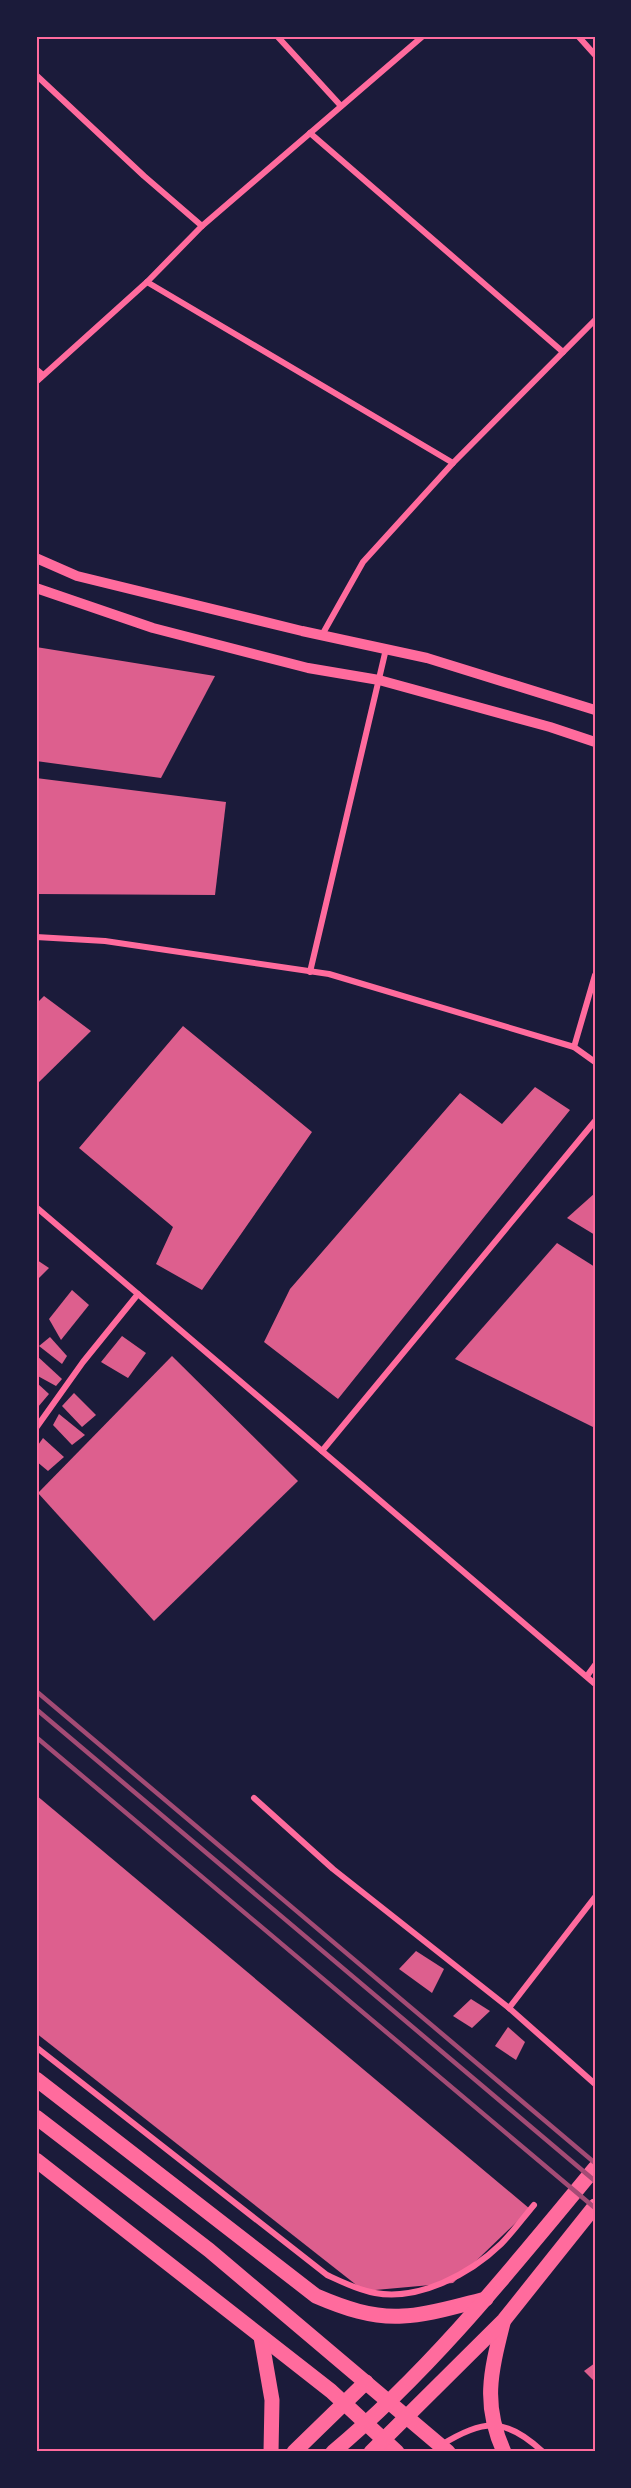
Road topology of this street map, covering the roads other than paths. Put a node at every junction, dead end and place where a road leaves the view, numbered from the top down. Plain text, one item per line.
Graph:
1 (277, 36) edge
2 (423, 36) edge
3 (578, 36) edge
4 (595, 55) edge
5 (36, 75) edge
6 (341, 106) junction
7 (310, 133) junction
8 (202, 226) junction
9 (147, 282) junction
10 (595, 320) edge
11 (563, 352) junction
12 (36, 369) edge
13 (43, 375) junction
14 (36, 382) edge
15 (453, 463) junction
16 (36, 558) edge
17 (36, 588) edge
18 (322, 636) junction
19 (386, 649) junction
20 (379, 680) junction
21 (595, 710) edge
22 (595, 742) edge
23 (36, 937) edge
24 (310, 972) junction
25 (595, 975) edge
26 (574, 1047) junction
27 (595, 1062) edge
28 (595, 1121) edge
29 (36, 1207) edge
30 (138, 1294) junction
31 (36, 1428) edge
32 (322, 1451) junction
33 (595, 1665) edge
34 (587, 1676) junction
35 (595, 1684) edge
36 (254, 1798) dead end
37 (595, 1897) edge
38 (509, 2008) junction
39 (36, 2048) edge
40 (36, 2079) edge
41 (595, 2084) edge
42 (36, 2117) edge
43 (36, 2160) edge
44 (595, 2168) edge
45 (534, 2205) dead end
46 (595, 2206) edge
47 (486, 2299) junction
48 (504, 2320) junction
49 (261, 2337) junction
50 (366, 2382) junction
51 (345, 2404) junction
52 (441, 2450) edge
53 (271, 2452) edge
54 (294, 2452) edge
55 (333, 2452) edge
56 (371, 2452) edge
57 (397, 2452) edge
58 (504, 2452) edge
59 (543, 2452) edge

1 - 6 street
2 - 6 street
3 - 4 street
5 - 8 street
6 - 7 street
7 - 8 street
7 - 11 street
8 - 9 street
9 - 13 street
9 - 15 street
10 - 11 street
11 - 15 street
12 - 13 street
13 - 14 street
15 - 18 street
16 - 18 street
17 - 20 street
18 - 19 street
19 - 20 street
19 - 21 street
20 - 22 street
20 - 24 street
23 - 24 street
24 - 26 street
25 - 26 street
26 - 27 street
28 - 32 street
29 - 30 street
30 - 31 street
30 - 32 street
32 - 34 street
33 - 34 street
34 - 35 street
36 - 38 street
37 - 38 street
38 - 41 street
39 - 45 street
40 - 47 main road
42 - 50 main road
43 - 49 main road
44 - 47 main road
46 - 48 main road
47 - 55 main road
48 - 56 main road
48 - 58 main road
49 - 51 main road
49 - 53 main road
50 - 51 main road
50 - 52 main road
51 - 54 main road
51 - 57 main road
52 - 59 street

